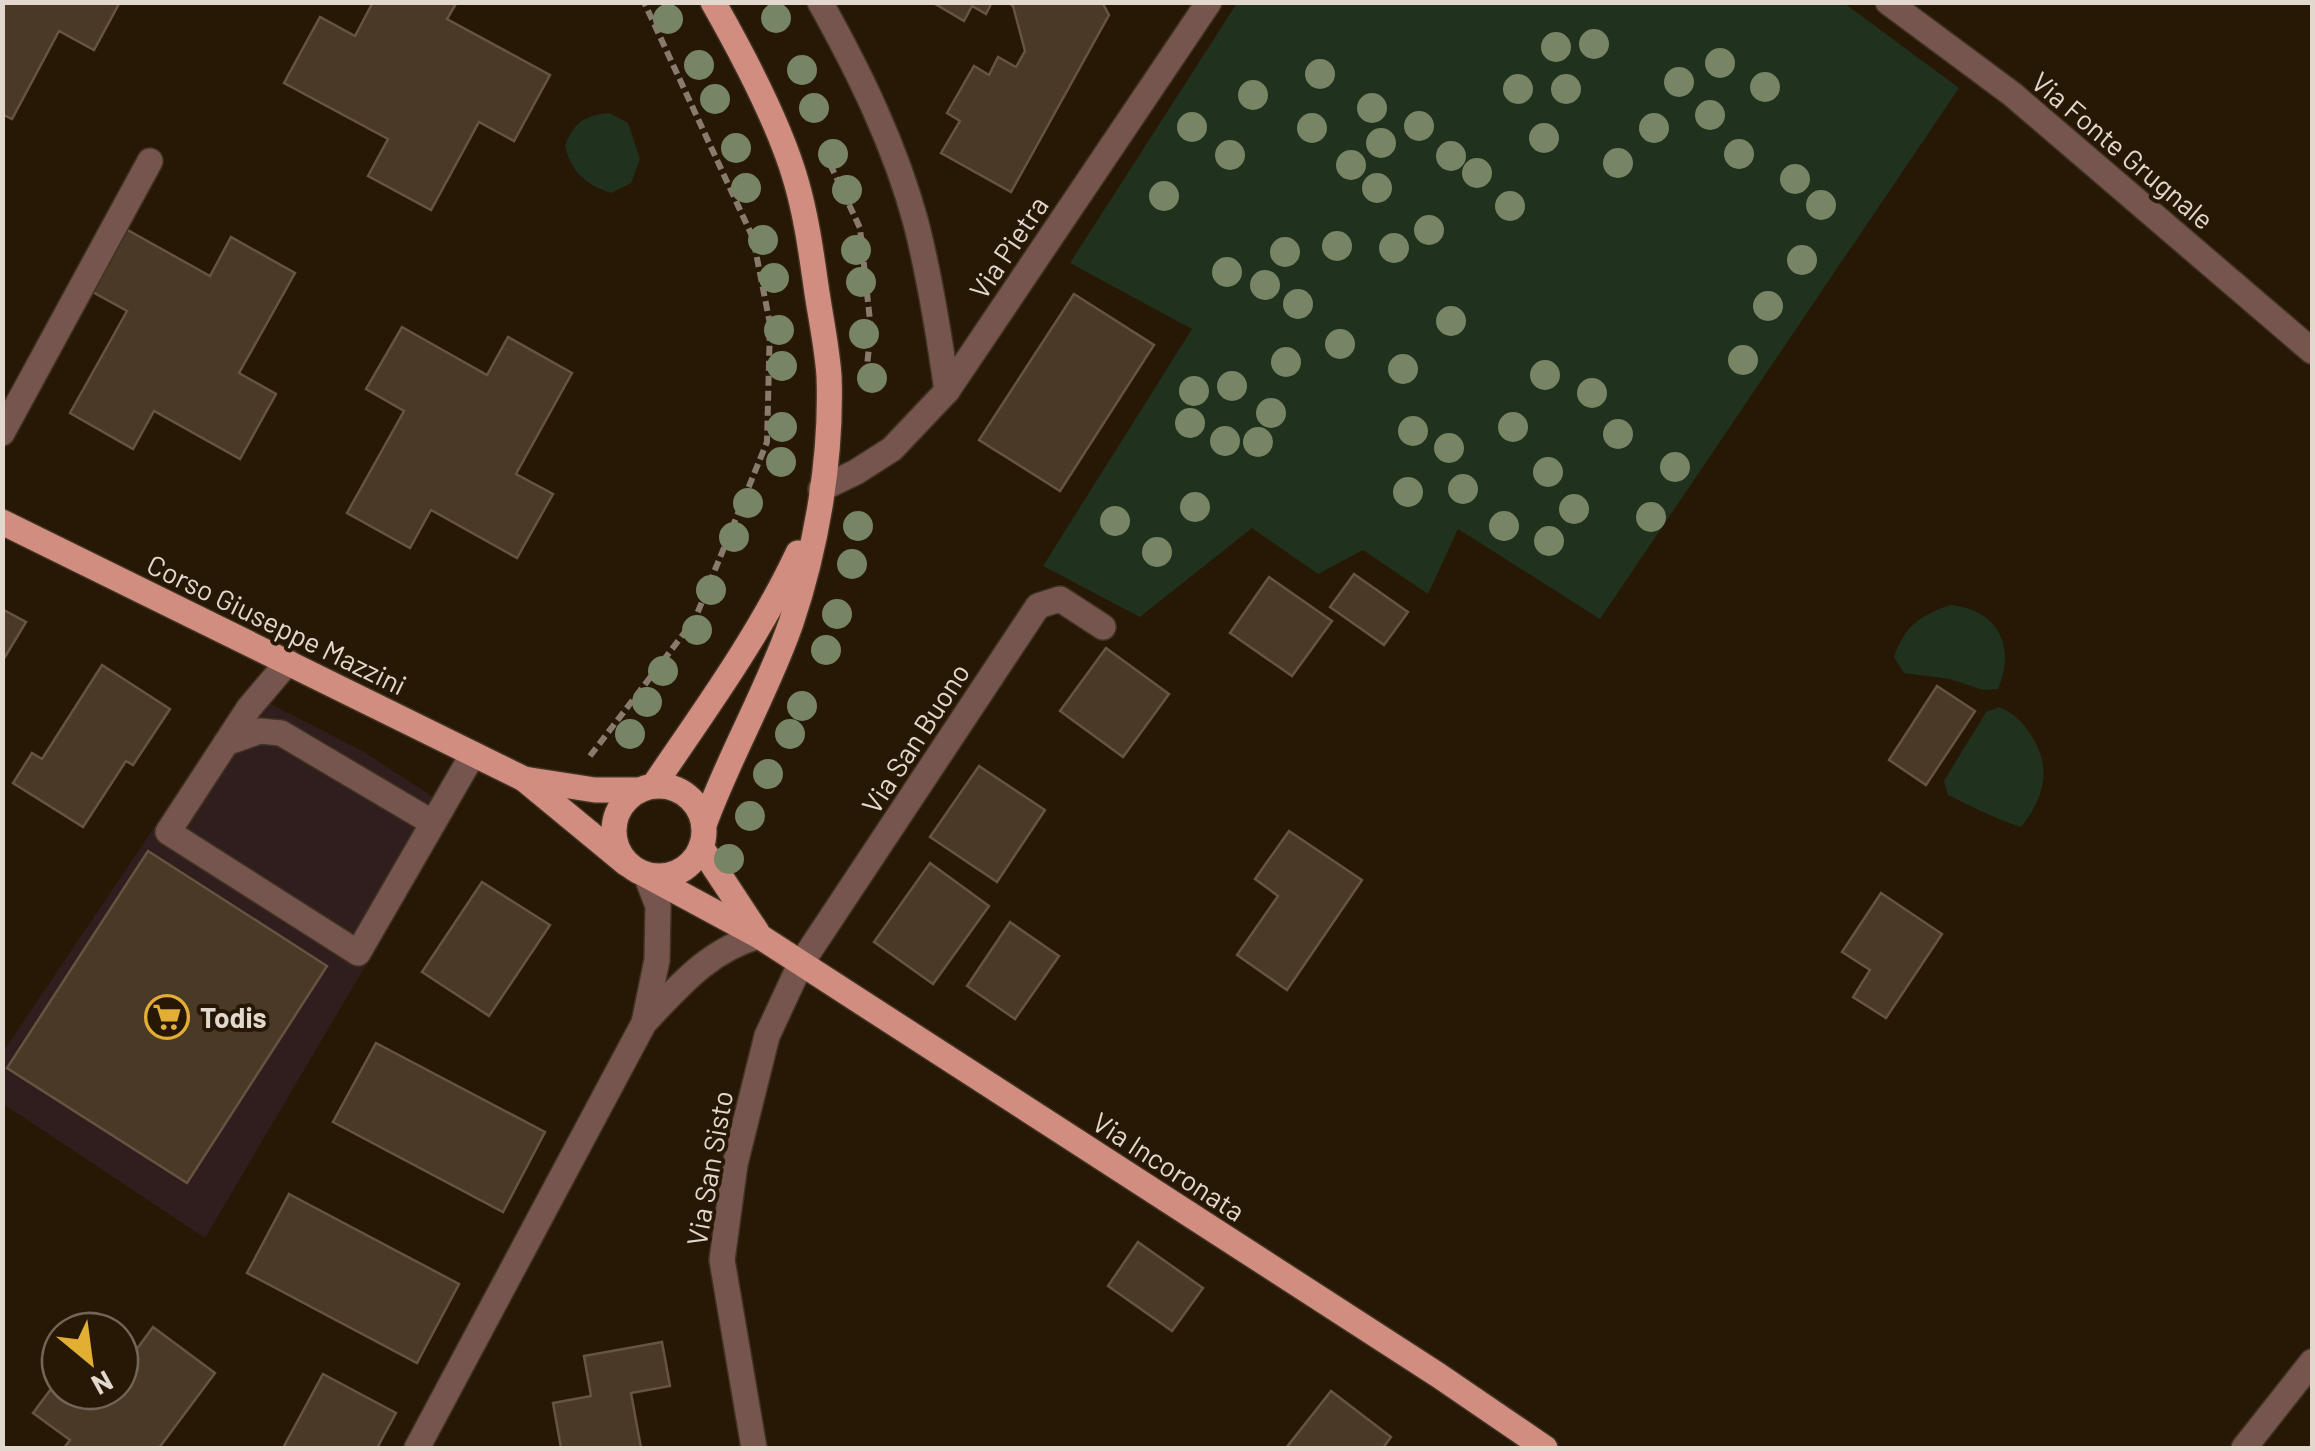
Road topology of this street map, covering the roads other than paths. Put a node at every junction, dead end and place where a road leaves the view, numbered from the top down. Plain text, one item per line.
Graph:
1 (713, 2) edge
2 (820, 2) edge
3 (1210, 2) edge
4 (1888, 2) edge
5 (150, 161) dead end
6 (2312, 351) edge
7 (947, 391) junction
8 (2, 433) edge
9 (819, 501) junction
10 (2, 522) edge
11 (1102, 627) dead end
12 (288, 662) junction
13 (226, 743) junction
14 (473, 754) junction
15 (524, 779) junction
16 (645, 788) junction
17 (433, 823) junction
18 (702, 836) junction
19 (637, 869) junction
20 (760, 936) junction
21 (800, 965) junction
22 (644, 1022) junction
23 (2312, 1362) edge
24 (417, 1448) edge
25 (754, 1448) edge
26 (1546, 1448) edge
27 (2244, 1448) edge

1 - 9 main road
2 - 7 street
3 - 7 street, Via Pietra
4 - 6 street, Via Fonte Grugnale
5 - 8 street
7 - 9 street, Via Pietra
9 - 16 main road
9 - 18 main road
10 - 12 main road, Corso Giuseppe Mazzini
11 - 21 street, Via San Buono
12 - 13 street
12 - 14 main road, Corso Giuseppe Mazzini
13 - 17 street
13 - 17 street
14 - 15 main road, Corso Giuseppe Mazzini
14 - 17 street
15 - 16 main road, Corso Giuseppe Mazzini
15 - 19 main road, Corso Giuseppe Mazzini
16 - 18 main road
16 - 19 main road
18 - 19 main road
18 - 20 main road, Via Incoronata
19 - 20 main road, Via Incoronata
19 - 22 street
20 - 21 main road, Via Incoronata
20 - 22 street
21 - 25 street, Via San Sisto
21 - 26 main road, Via Incoronata
22 - 24 street
23 - 27 street

